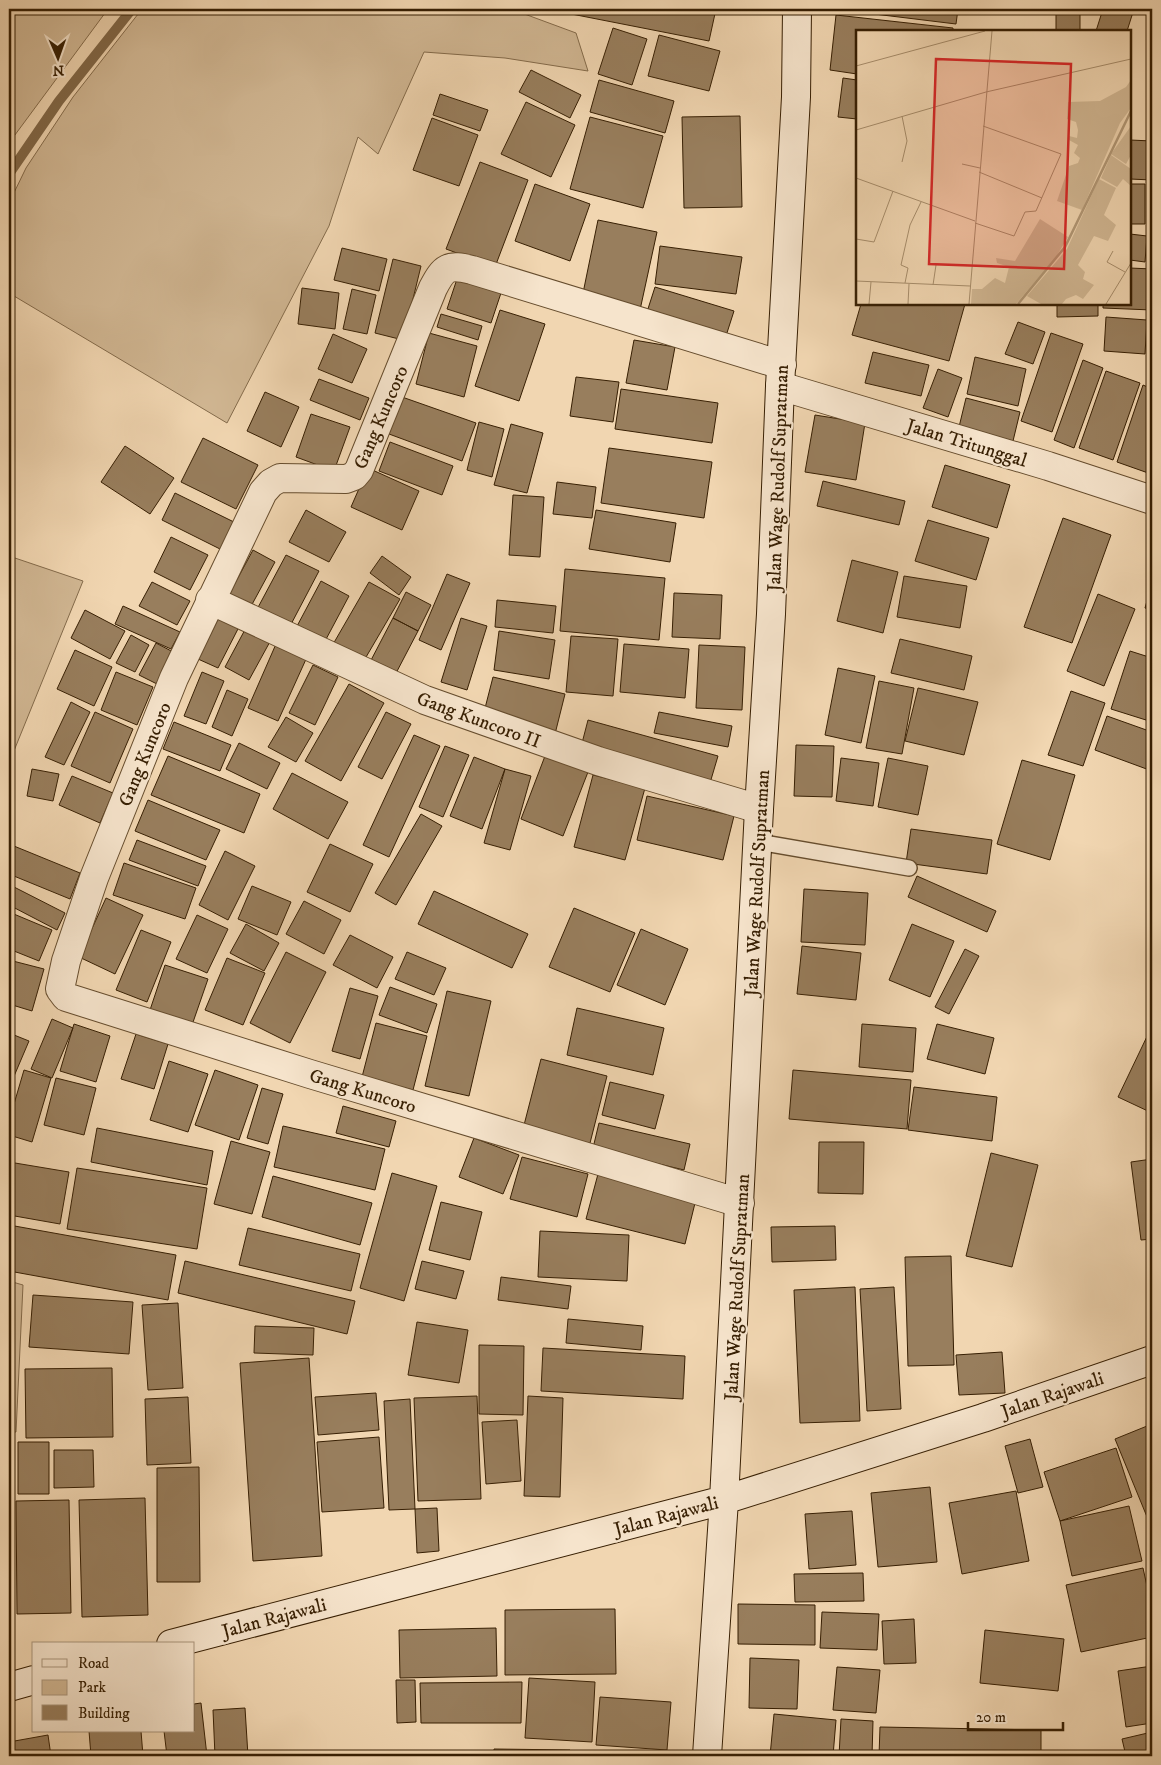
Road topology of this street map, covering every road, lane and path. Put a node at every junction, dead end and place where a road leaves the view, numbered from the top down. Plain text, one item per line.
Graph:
1 (797, 9) edge
2 (781, 375) junction
3 (1152, 500) edge
4 (210, 600) junction
5 (759, 809) junction
6 (758, 842) junction
7 (909, 868) dead end
8 (740, 1203) junction
9 (1152, 1360) edge
10 (724, 1500) junction
11 (179, 1642) edge
12 (32, 1681) edge
13 (9, 1687) edge
14 (707, 1756) edge

1 - 2 street, Jalan Wage Rudolf Supratman
2 - 3 street, Jalan Tritunggal
2 - 4 street, Gang Kuncoro
2 - 5 street, Jalan Wage Rudolf Supratman
4 - 5 street, Gang Kuncoro II
4 - 8 street, Gang Kuncoro
5 - 6 street, Jalan Wage Rudolf Supratman
6 - 7 lane
6 - 8 street, Jalan Wage Rudolf Supratman
8 - 10 street, Jalan Wage Rudolf Supratman
9 - 10 street, Jalan Rajawali
10 - 11 street, Jalan Rajawali
10 - 14 street, Jalan Wage Rudolf Supratman
12 - 13 street

